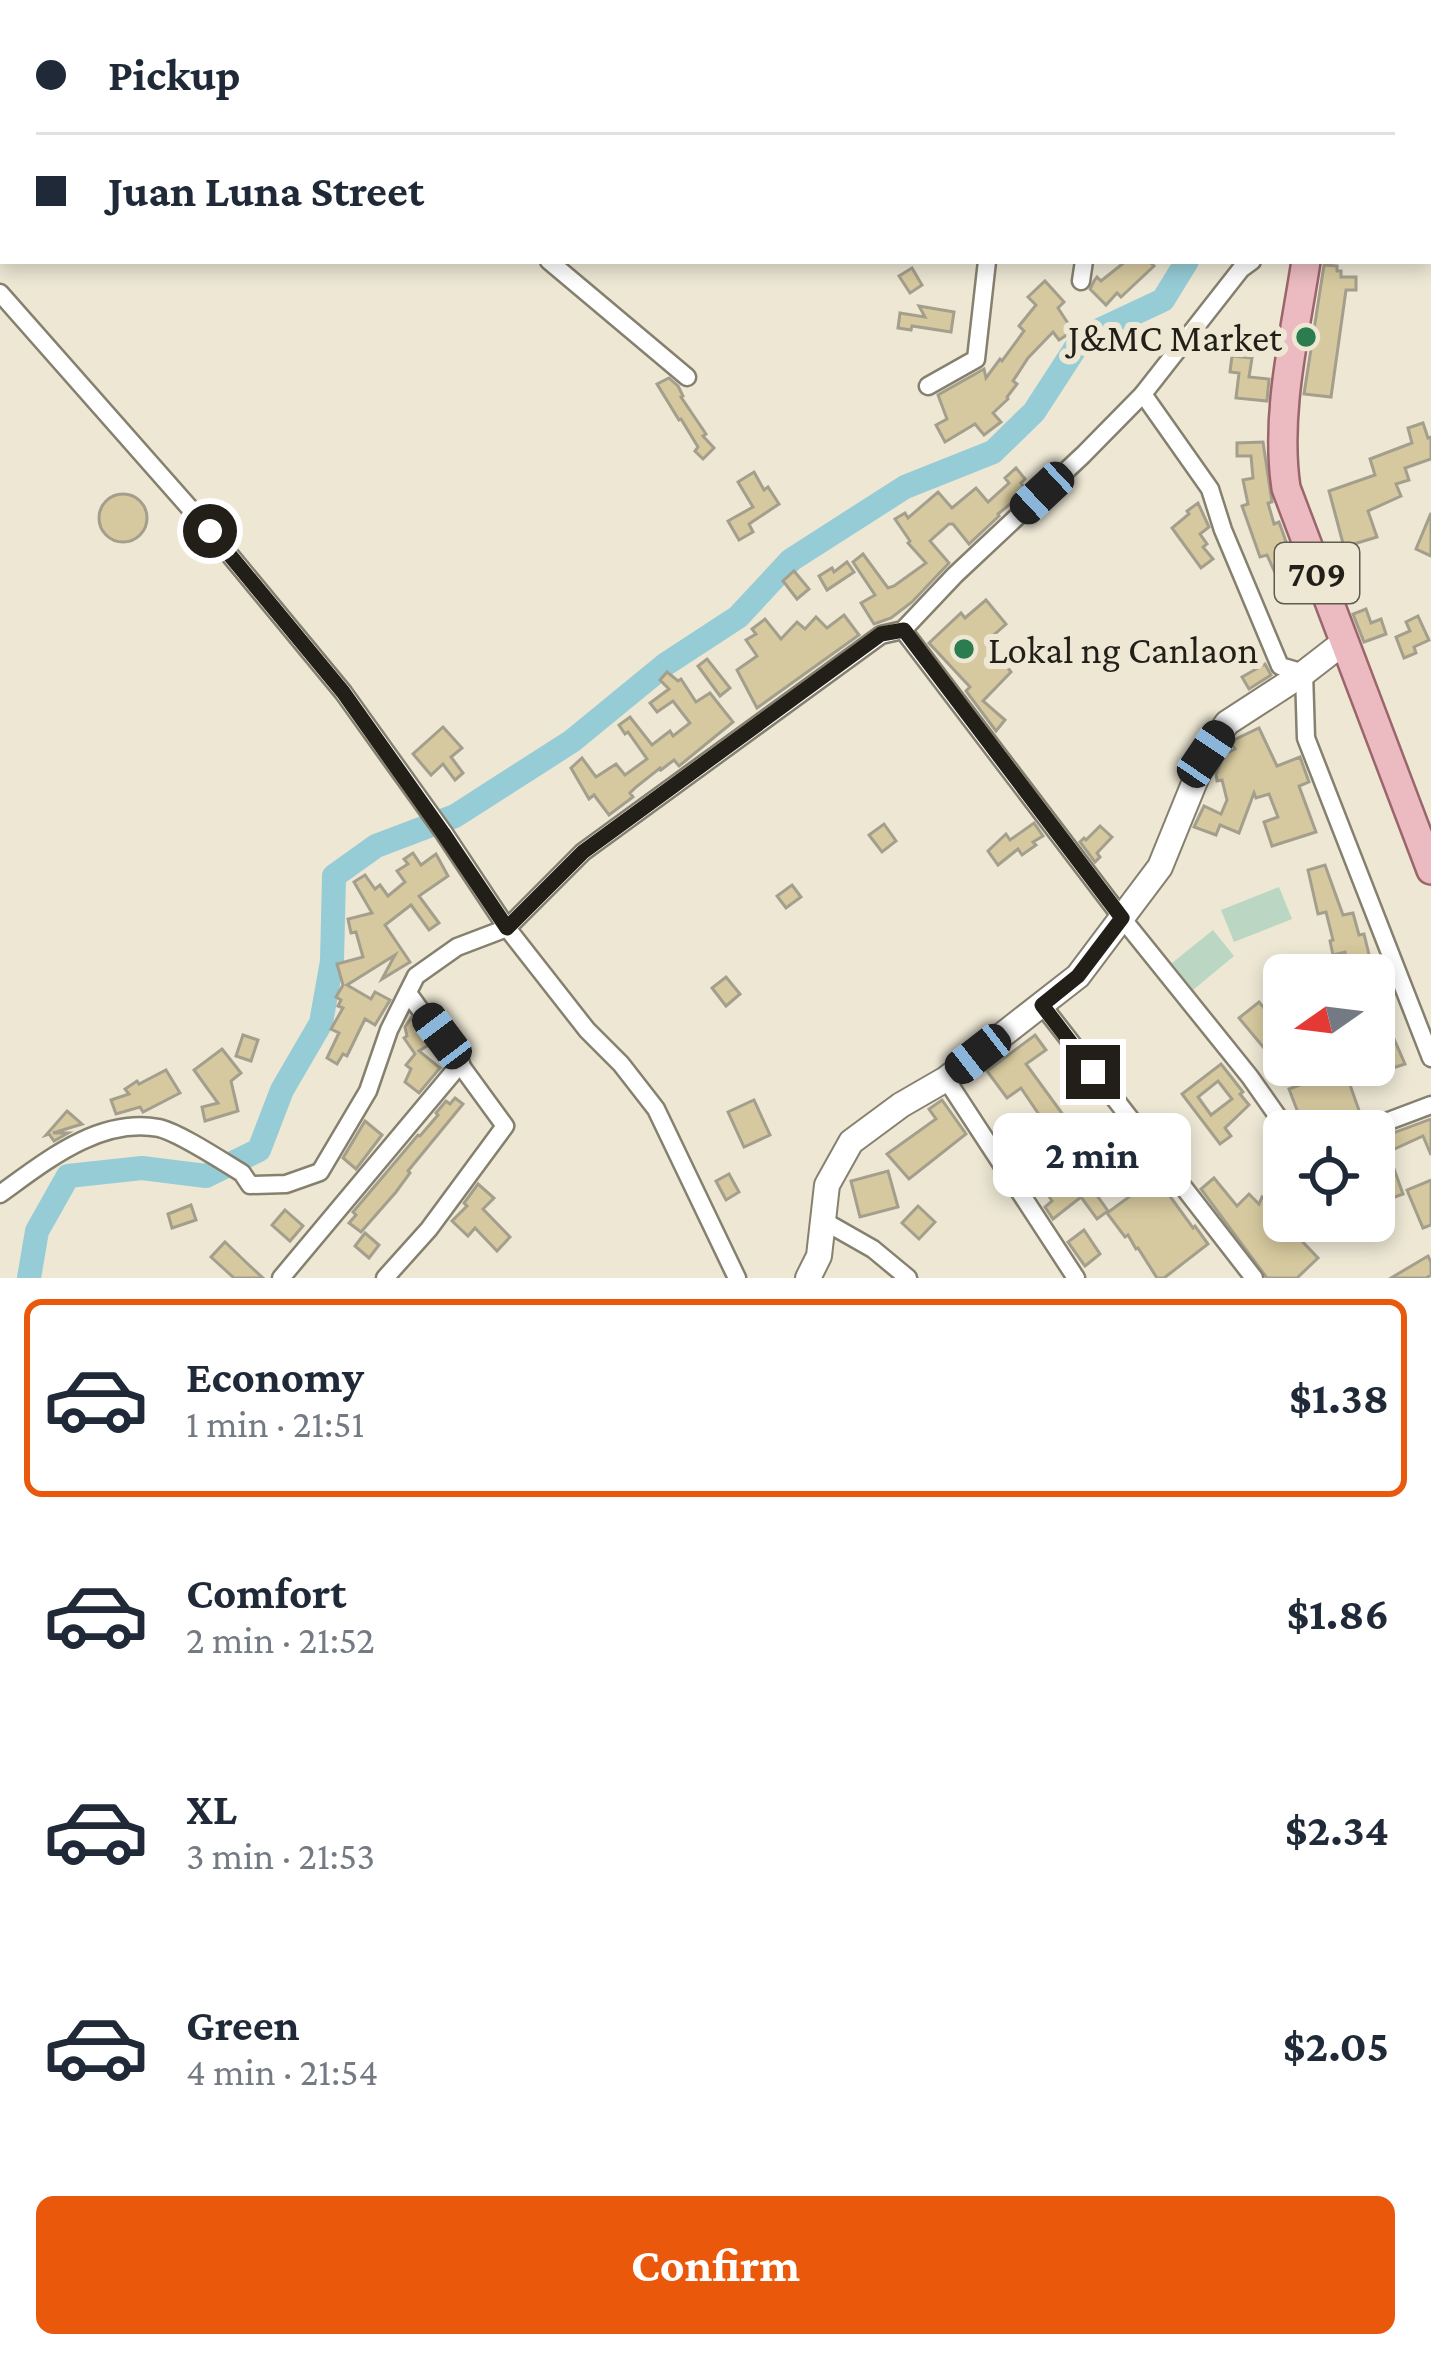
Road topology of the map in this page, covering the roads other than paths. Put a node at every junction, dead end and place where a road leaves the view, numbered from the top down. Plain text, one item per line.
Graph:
1 (553, 264) edge
2 (988, 264) edge
3 (1084, 264) edge
4 (1247, 264) edge
5 (1306, 264) edge
6 (1081, 281) dead end
7 (0, 293) edge
8 (687, 377) dead end
9 (928, 386) dead end
10 (1144, 394) junction
11 (904, 630) junction
12 (1344, 642) junction
13 (1304, 673) junction
14 (1431, 871) edge
15 (1122, 918) junction
16 (507, 928) junction
17 (408, 993) junction
18 (1042, 1005) junction
19 (1431, 1058) edge
20 (461, 1063) junction
21 (946, 1079) junction
22 (1431, 1105) edge
23 (1273, 1110) edge
24 (1395, 1119) edge
25 (0, 1194) edge
26 (822, 1220) junction
27 (281, 1278) edge
28 (385, 1278) edge
29 (737, 1278) edge
30 (808, 1278) edge
31 (908, 1278) edge
32 (1076, 1278) edge
33 (1254, 1278) edge

1 - 8 street
2 - 9 street
3 - 6 street
4 - 10 street
5 - 12 main road, 709
7 - 16 street
10 - 11 street
10 - 13 street
11 - 15 street
11 - 16 street
12 - 13 street
12 - 14 main road, 709
13 - 15 street
13 - 19 street
15 - 18 street
15 - 23 street
16 - 17 street
16 - 29 street
17 - 20 street
17 - 25 street
18 - 21 street
18 - 33 street
20 - 27 street
20 - 28 street
21 - 26 street
21 - 32 street
22 - 24 street
26 - 30 street
26 - 31 street

